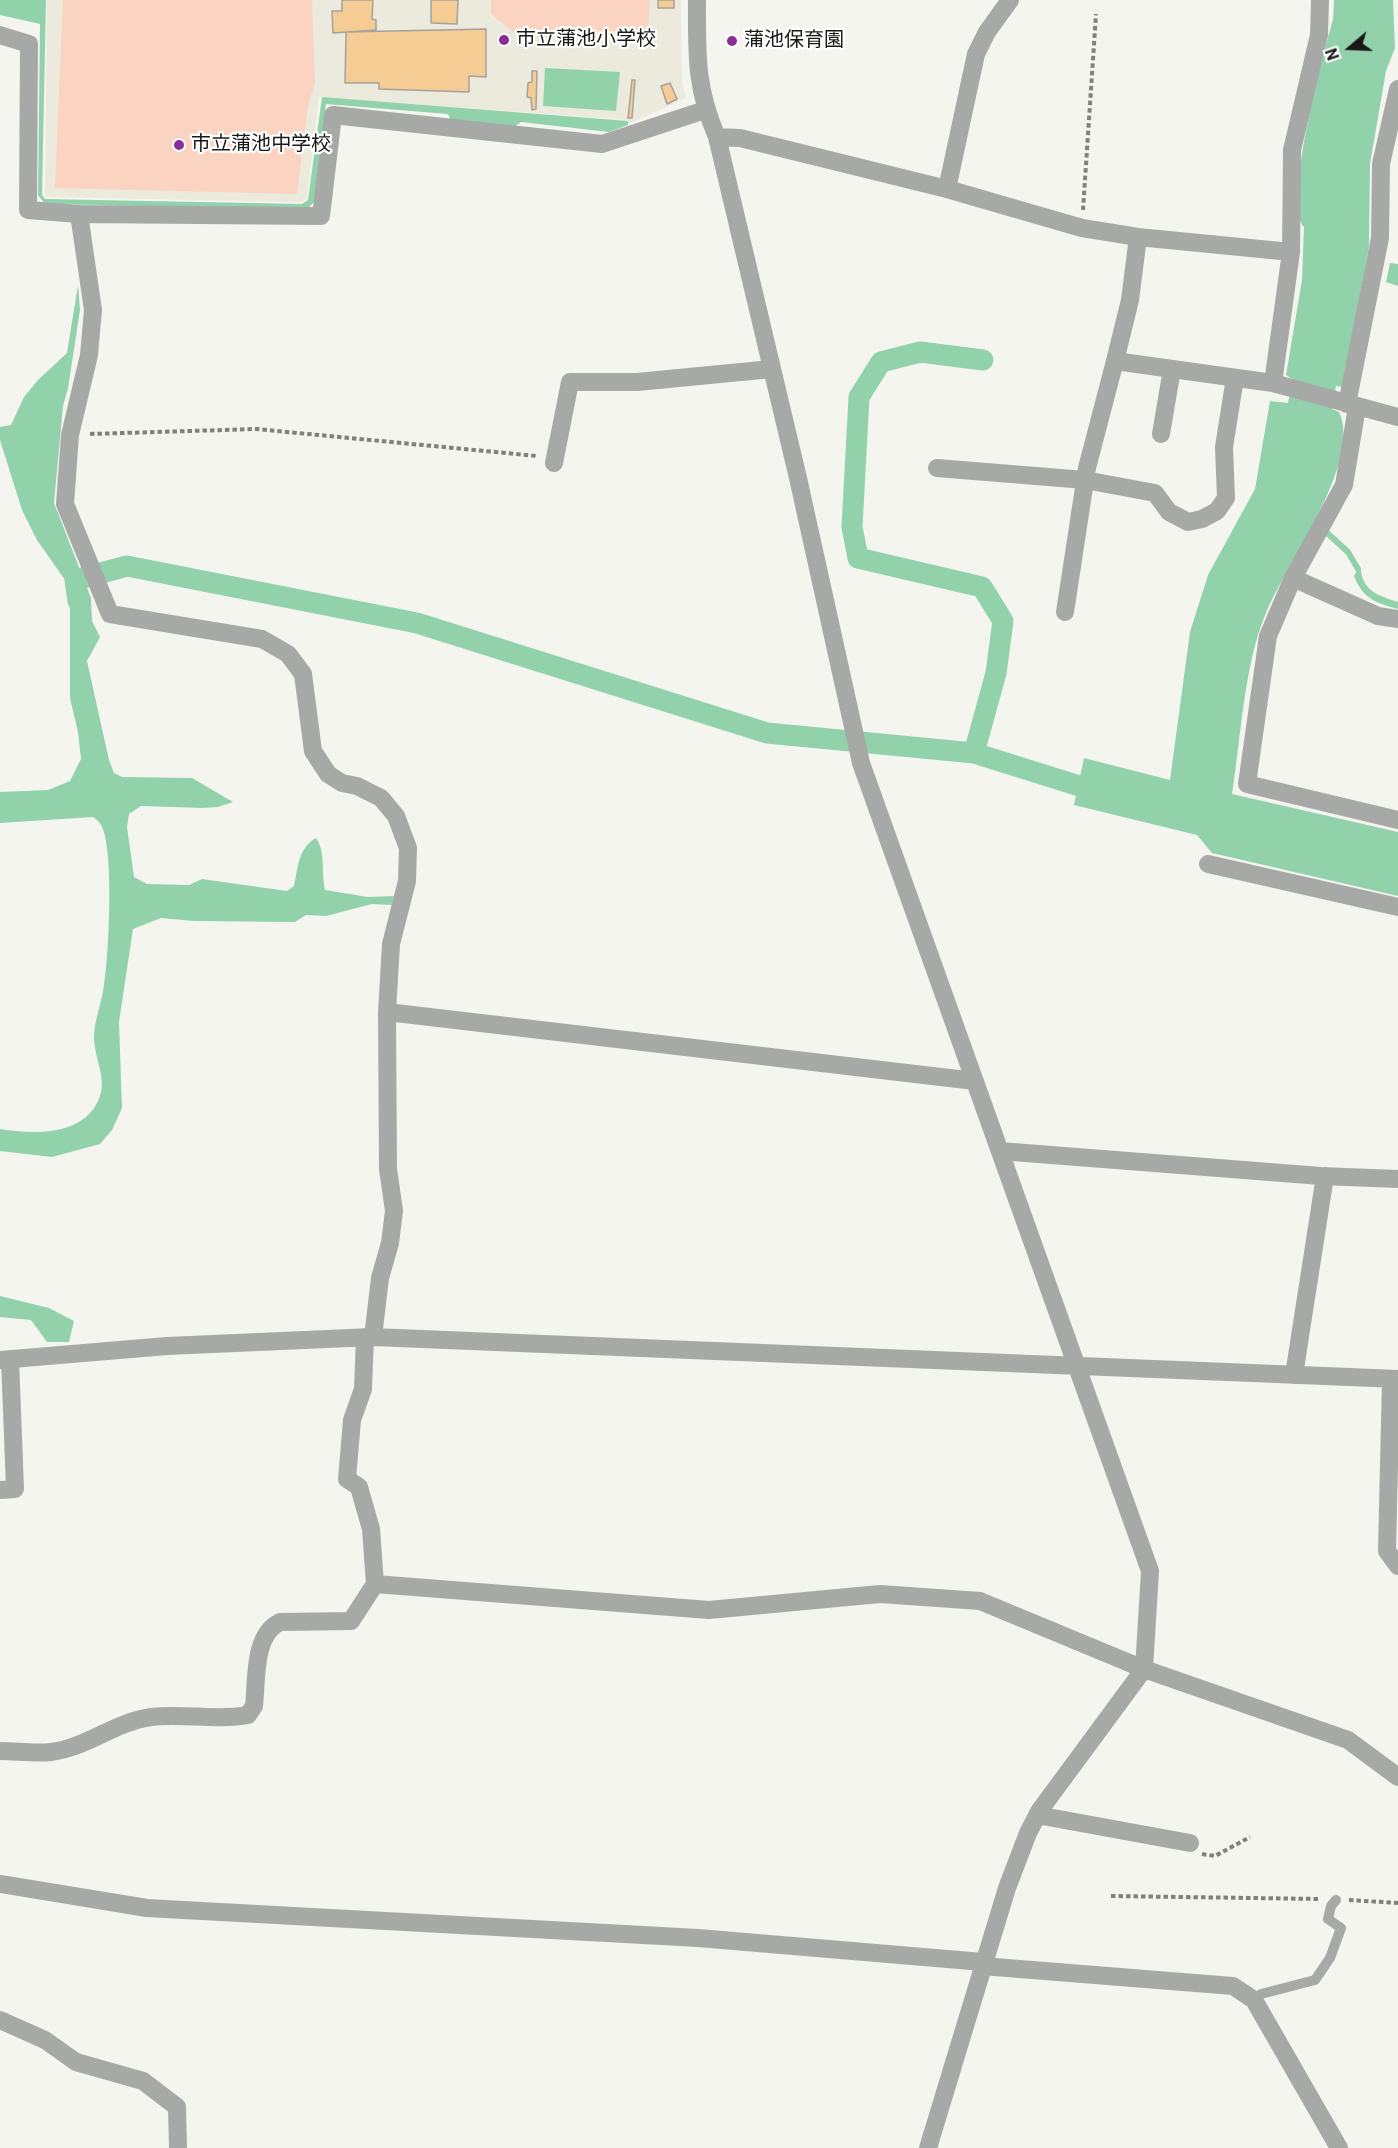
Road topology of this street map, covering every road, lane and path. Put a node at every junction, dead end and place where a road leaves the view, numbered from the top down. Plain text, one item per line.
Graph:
1 (697, 0) edge
2 (1010, 0) edge
3 (1320, 0) edge
4 (1096, 14) dead end
5 (0, 35) edge
6 (1398, 89) edge
7 (705, 110) junction
8 (717, 137) junction
9 (947, 189) junction
10 (79, 214) junction
11 (1082, 228) junction
12 (1138, 237) junction
13 (1292, 252) junction
14 (1115, 361) junction
15 (772, 369) junction
16 (1172, 369) junction
17 (1235, 378) junction
18 (1279, 386) junction
19 (1347, 404) junction
20 (1398, 417) edge
21 (1161, 434) dead end
22 (70, 435) junction
23 (555, 461) joint
24 (937, 468) dead end
25 (1085, 480) junction
26 (1293, 579) junction
27 (1065, 612) dead end
28 (1398, 619) edge
29 (1398, 820) edge
30 (1208, 864) dead end
31 (1398, 908) edge
32 (387, 1012) junction
33 (975, 1080) junction
34 (1000, 1151) junction
35 (1325, 1176) junction
36 (1398, 1179) edge
37 (369, 1337) junction
38 (5, 1359) edge
39 (1077, 1366) junction
40 (1294, 1375) junction
41 (1395, 1379) edge
42 (0, 1490) edge
43 (1398, 1566) edge
44 (375, 1584) junction
45 (1144, 1669) junction
46 (0, 1751) edge
47 (1398, 1777) edge
48 (1037, 1815) junction
49 (1250, 1837) dead end
50 (1192, 1848) joint
51 (0, 1884) edge
52 (1111, 1896) dead end
53 (1336, 1899) junction
54 (1398, 1902) edge
55 (983, 1964) junction
56 (1254, 2000) junction
57 (0, 2020) edge
58 (178, 2148) edge
59 (928, 2148) edge
60 (1339, 2148) edge

1 - 7 street
2 - 9 street
3 - 13 street
4 - 11 path
5 - 10 street
6 - 19 street
7 - 8 street
7 - 10 street
8 - 9 street
8 - 15 street
9 - 11 street
10 - 22 street
11 - 12 street
12 - 13 street
12 - 14 street
13 - 18 street
14 - 16 street
14 - 25 street
15 - 23 street
15 - 33 street
16 - 17 street
16 - 21 street
17 - 18 street
17 - 25 street
18 - 19 street
19 - 20 street
19 - 26 street
22 - 23 path
22 - 32 street
24 - 25 street
25 - 27 street
26 - 28 street
26 - 29 street
30 - 31 street
32 - 33 street
32 - 37 street
33 - 34 street
34 - 35 street
34 - 39 street
35 - 36 street
35 - 40 street
37 - 38 street
37 - 39 street
37 - 44 street
38 - 42 street
39 - 40 street
39 - 45 street
40 - 41 street
41 - 43 street
44 - 45 street
44 - 46 street
45 - 47 street
45 - 48 street
48 - 50 street
48 - 55 street
49 - 50 path
51 - 55 street
52 - 53 path
53 - 54 path
53 - 56 lane
55 - 56 street
55 - 59 street
56 - 60 street
57 - 58 street

